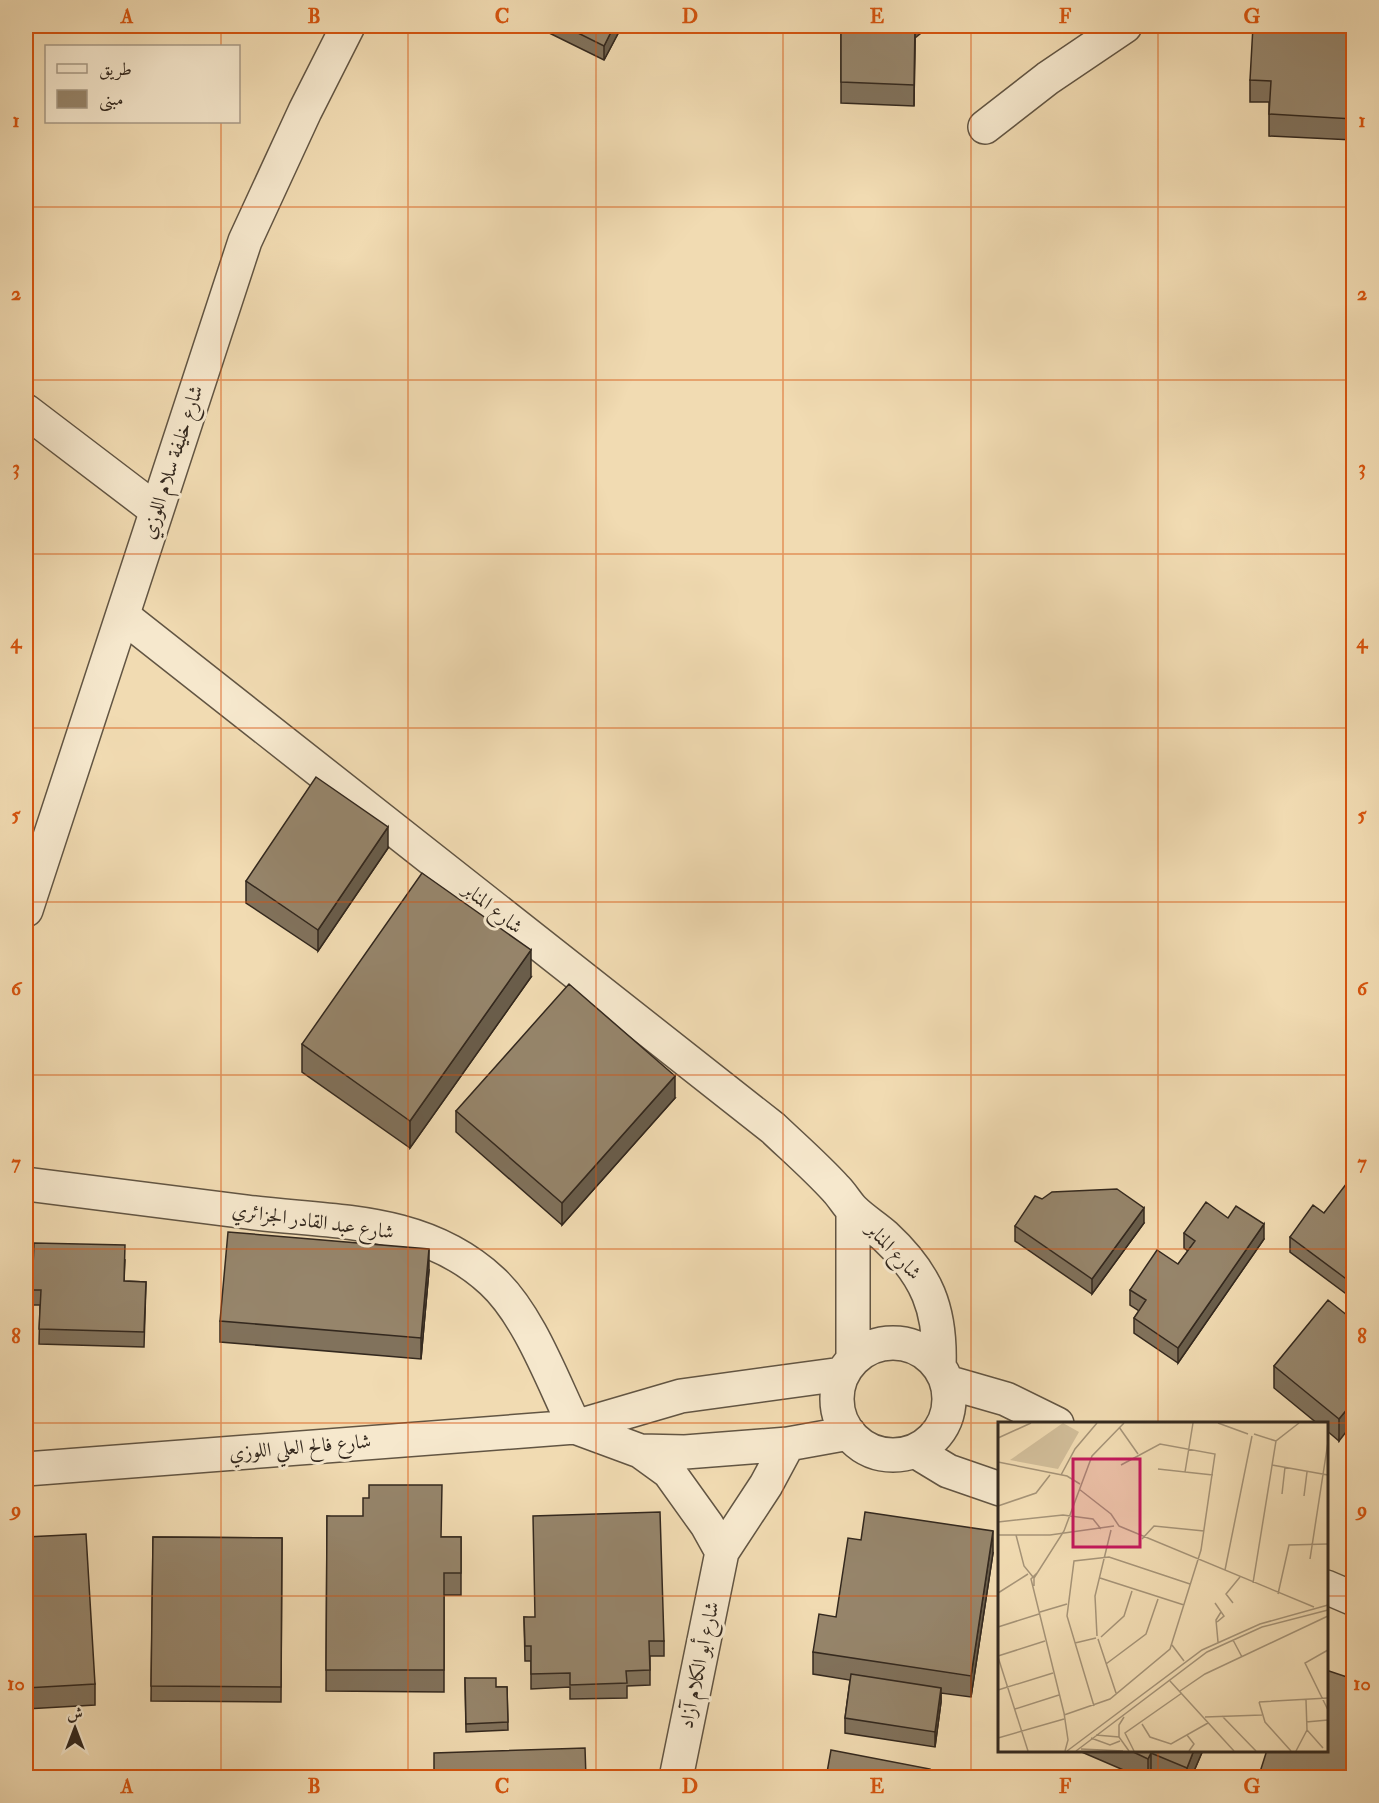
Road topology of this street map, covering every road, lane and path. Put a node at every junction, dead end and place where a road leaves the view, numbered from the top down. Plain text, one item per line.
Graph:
1 (348, 26) edge
2 (1125, 26) edge
3 (985, 127) dead end
4 (26, 411) edge
5 (156, 510) junction
6 (123, 616) junction
7 (26, 910) edge
8 (26, 1184) edge
9 (853, 1210) junction
10 (848, 1367) junction
11 (943, 1374) junction
12 (1053, 1422) edge
13 (575, 1427) junction
14 (849, 1433) junction
15 (788, 1444) junction
16 (640, 1451) junction
17 (915, 1451) junction
18 (26, 1469) edge
19 (998, 1489) edge
20 (722, 1552) junction
21 (1328, 1588) edge
22 (1353, 1599) edge
23 (676, 1778) edge

1 - 5 street, شارع خليفة سلام اللوزي
2 - 3 street
4 - 5 street
5 - 6 street, شارع خليفة سلام اللوزي
6 - 7 street, شارع خليفة سلام اللوزي
6 - 9 street, شارع المنابر
8 - 13 street, شارع عبد القادر الجزائري
9 - 10 street, شارع المنابر
9 - 11 street, شارع المنابر
10 - 11 street
10 - 13 street, شارع فالح العلي اللوزي
10 - 14 street
11 - 12 street
11 - 17 street
13 - 16 street, شارع فالح العلي اللوزي
13 - 18 street, شارع فالح العلي اللوزي
14 - 15 street, شارع فالح العلي اللوزي
14 - 17 street
15 - 16 street, شارع فالح العلي اللوزي
15 - 20 street, شارع أبو الكلام آزاد
16 - 20 street
17 - 19 street
20 - 23 street, شارع أبو الكلام آزاد
21 - 22 street

